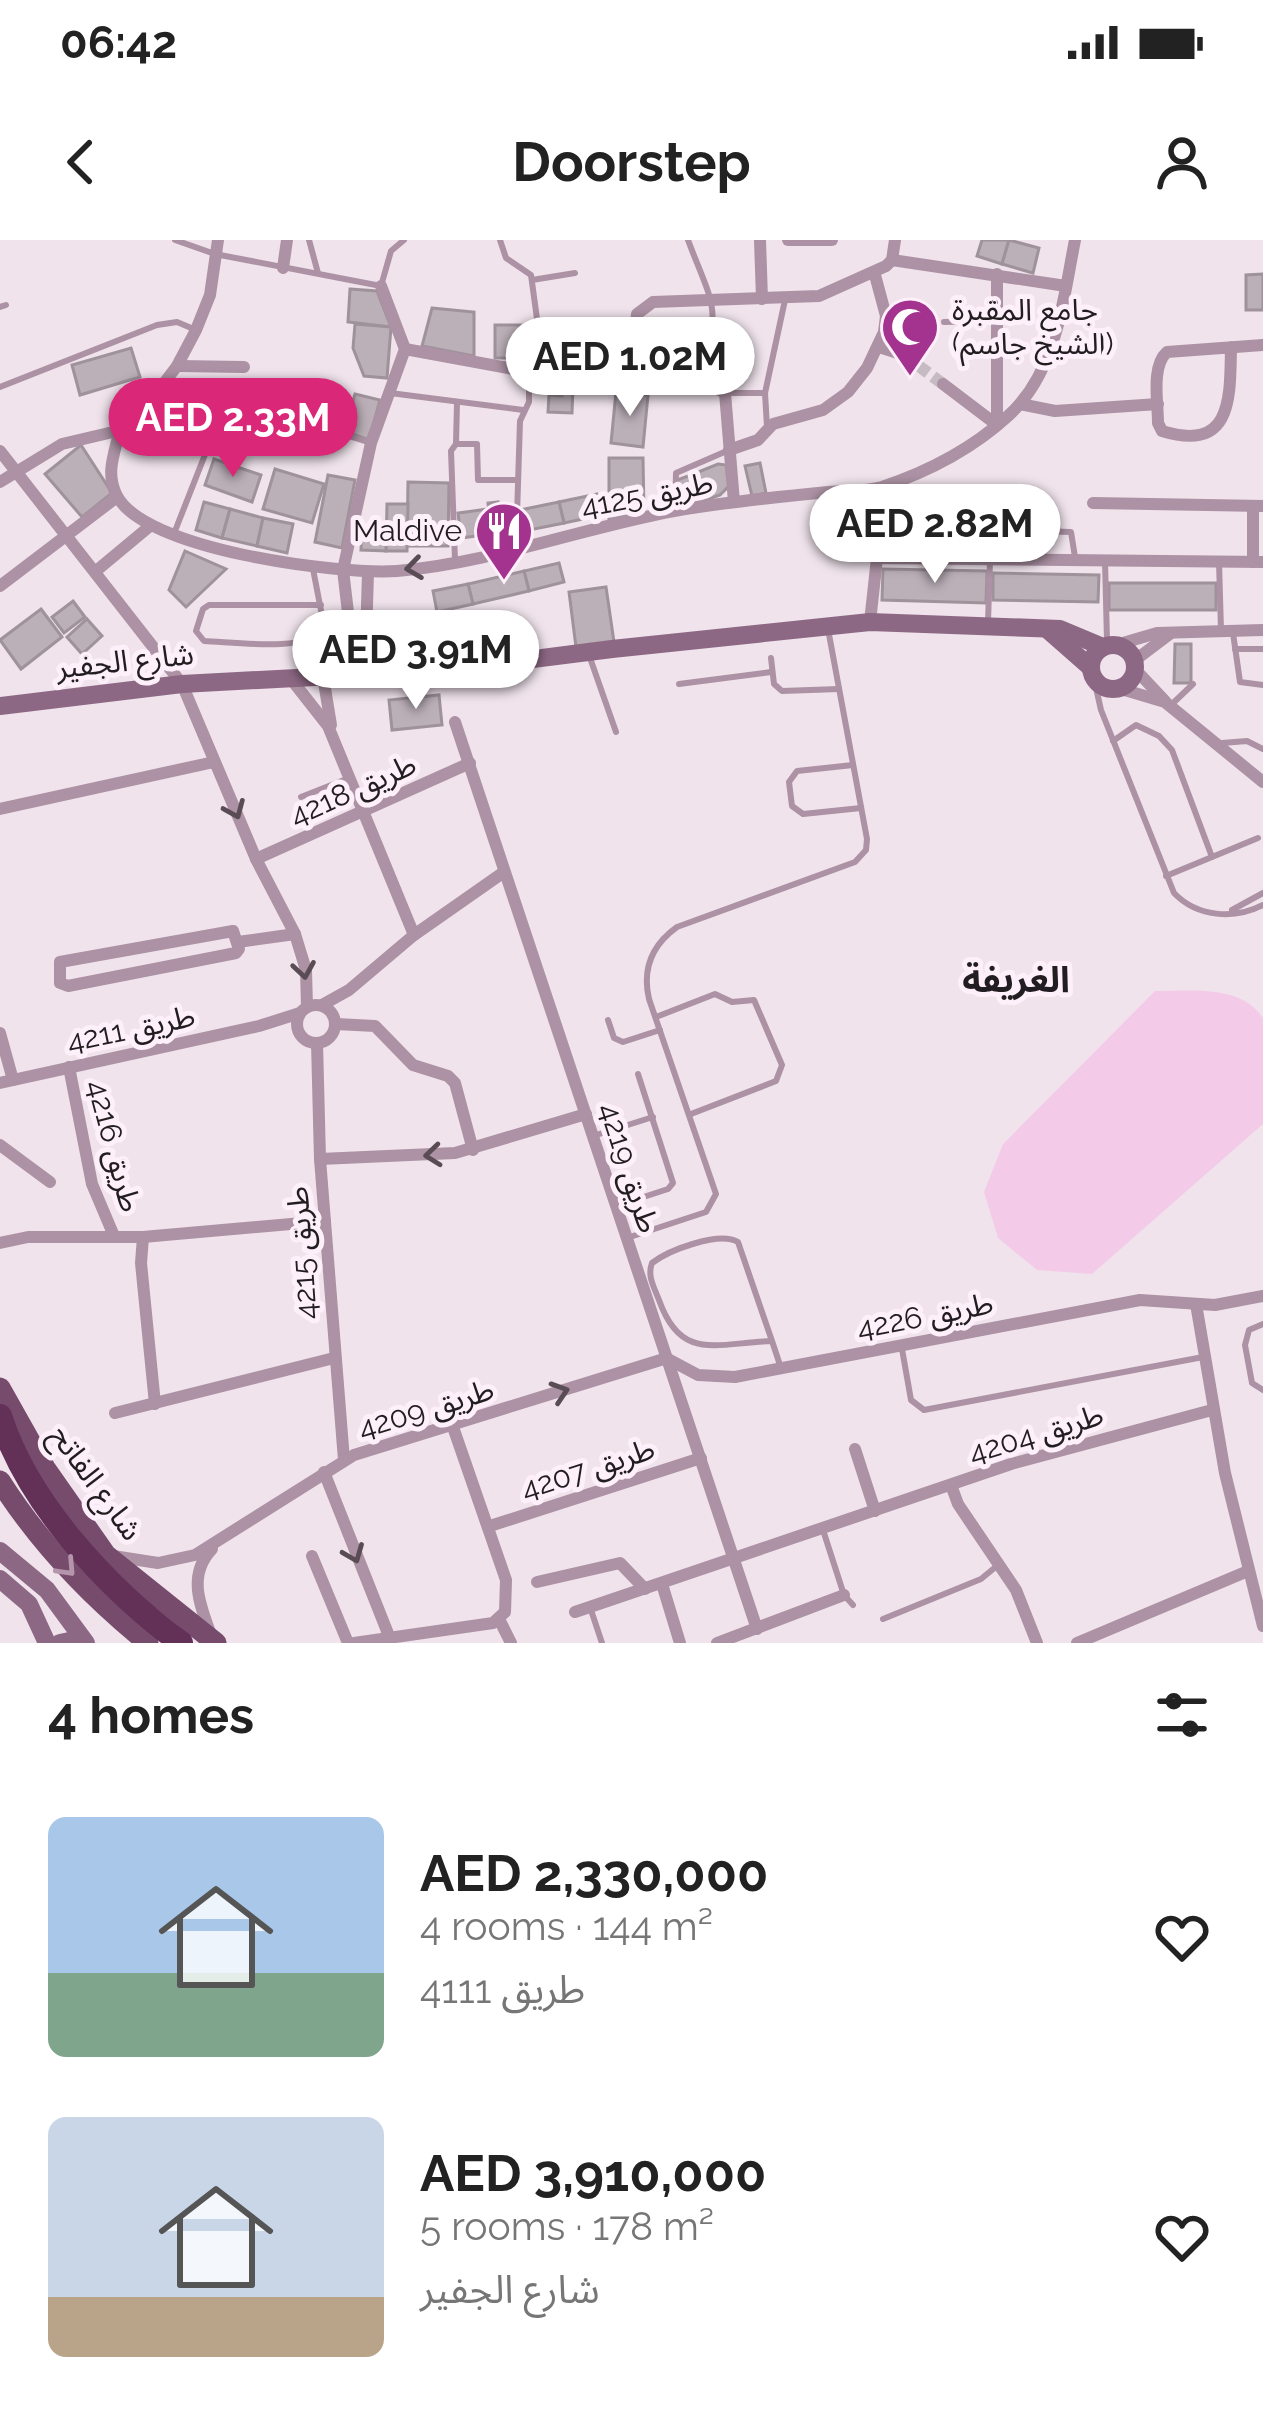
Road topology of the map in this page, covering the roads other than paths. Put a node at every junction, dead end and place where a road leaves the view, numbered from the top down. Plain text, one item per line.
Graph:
1 (175, 240) edge
2 (286, 240) edge
3 (309, 240) edge
4 (404, 240) edge
5 (500, 240) edge
6 (688, 240) edge
7 (760, 240) edge
8 (788, 240) edge
9 (832, 240) edge
10 (895, 240) edge
11 (1075, 240) edge
12 (217, 247) edge
13 (892, 260) junction
14 (283, 268) junction
15 (318, 273) junction
16 (575, 273) dead end
17 (875, 274) junction
18 (997, 274) junction
19 (532, 280) junction
20 (380, 286) junction
21 (1066, 286) junction
22 (762, 299) junction
23 (785, 300) junction
24 (714, 301) junction
25 (997, 321) junction
26 (944, 322) dead end
27 (196, 330) junction
28 (1263, 345) edge
29 (879, 347) junction
30 (1232, 347) junction
31 (405, 349) junction
32 (904, 355) tunnel mouth
33 (177, 366) junction
34 (244, 367) dead end
35 (537, 373) junction
36 (630, 374) junction
37 (693, 377) junction
38 (943, 384) tunnel mouth
39 (0, 387) edge
40 (389, 393) junction
41 (724, 393) junction
42 (765, 393) junction
43 (457, 402) junction
44 (1021, 404) junction
45 (1158, 404) junction
46 (523, 410) junction
47 (997, 425) junction
48 (767, 428) junction
49 (119, 433) junction
50 (371, 443) junction
51 (456, 444) junction
52 (729, 450) junction
53 (0, 451) edge
54 (16, 471) junction
55 (517, 480) junction
56 (0, 482) edge
57 (874, 490) junction
58 (117, 497) junction
59 (734, 502) junction
60 (1093, 503) dead end
61 (1258, 506) edge
62 (675, 511) junction
63 (150, 526) junction
64 (999, 530) dead end
65 (173, 535) junction
66 (68, 536) junction
67 (516, 548) junction
68 (877, 558) junction
69 (455, 560) junction
70 (990, 560) junction
71 (1076, 561) junction
72 (1106, 561) junction
73 (1220, 561) junction
74 (1258, 562) edge
75 (312, 566) junction
76 (343, 570) junction
77 (96, 571) junction
78 (368, 572) junction
79 (0, 586) edge
80 (321, 605) junction
81 (349, 621) junction
82 (870, 622) junction
83 (364, 623) junction
84 (988, 624) junction
85 (827, 626) junction
86 (1045, 628) junction
87 (1227, 630) junction
88 (1263, 630) edge
89 (1172, 633) junction
90 (1109, 645) junction
91 (1234, 649) junction
92 (1263, 649) edge
93 (588, 652) junction
94 (771, 658) dead end
95 (1134, 664) junction
96 (773, 672) junction
97 (1092, 673) junction
98 (365, 674) junction
99 (333, 676) junction
100 (291, 679) junction
101 (182, 684) junction
102 (680, 684) dead end
103 (1193, 684) dead end
104 (1263, 685) edge
105 (1118, 688) junction
106 (839, 689) junction
107 (2, 704) edge
108 (1168, 704) junction
109 (455, 722) dead end
110 (616, 732) dead end
111 (1113, 741) junction
112 (336, 743) junction
113 (1218, 743) junction
114 (1263, 749) edge
115 (214, 762) junction
116 (470, 763) junction
117 (853, 765) junction
118 (349, 778) junction
119 (1263, 782) edge
120 (301, 797) dead end
121 (861, 808) junction
122 (0, 809) edge
123 (362, 813) junction
124 (1258, 838) dead end
125 (1212, 857) junction
126 (256, 859) junction
127 (504, 872) junction
128 (1166, 876) junction
129 (1263, 893) edge
130 (1263, 905) edge
131 (1229, 913) junction
132 (295, 934) junction
133 (414, 935) junction
134 (238, 942) junction
135 (349, 990) junction
136 (322, 1005) junction
137 (303, 1010) junction
138 (656, 1017) junction
139 (608, 1020) dead end
140 (335, 1021) junction
141 (259, 1026) junction
142 (660, 1030) junction
143 (0, 1033) edge
144 (300, 1034) junction
145 (317, 1043) junction
146 (69, 1067) junction
147 (638, 1074) dead end
148 (7, 1082) edge
149 (586, 1114) junction
150 (691, 1114) junction
151 (653, 1117) junction
152 (593, 1136) junction
153 (0, 1145) edge
154 (472, 1150) junction
155 (320, 1159) junction
156 (50, 1182) dead end
157 (616, 1206) junction
158 (325, 1221) junction
159 (114, 1236) junction
160 (143, 1237) junction
161 (627, 1238) junction
162 (0, 1243) edge
163 (1263, 1297) edge
164 (1196, 1304) junction
165 (1263, 1324) edge
166 (772, 1341) junction
167 (902, 1345) junction
168 (1204, 1357) junction
169 (334, 1358) junction
170 (667, 1358) junction
171 (781, 1368) junction
172 (0, 1388) edge
173 (1263, 1390) edge
174 (155, 1404) junction
175 (1212, 1410) junction
176 (115, 1413) dead end
177 (0, 1416) edge
178 (453, 1427) junction
179 (855, 1449) dead end
180 (701, 1458) junction
181 (344, 1460) junction
182 (324, 1472) junction
183 (0, 1481) edge
184 (951, 1485) junction
185 (8, 1501) edge
186 (875, 1510) junction
187 (490, 1526) junction
188 (823, 1530) junction
189 (218, 1544) junction
190 (0, 1551) edge
191 (106, 1555) junction
192 (312, 1556) dead end
193 (735, 1560) junction
194 (1001, 1563) junction
195 (1248, 1570) junction
196 (0, 1579) edge
197 (538, 1582) dead end
198 (662, 1584) junction
199 (645, 1589) junction
200 (849, 1600) joint
201 (590, 1607) junction
202 (575, 1612) dead end
203 (500, 1619) junction
204 (883, 1619) dead end
205 (1263, 1626) edge
206 (758, 1629) junction
207 (389, 1636) junction
208 (215, 1642) edge
209 (47, 1643) edge
210 (60, 1643) edge
211 (84, 1643) edge
212 (148, 1643) edge
213 (181, 1643) edge
214 (351, 1643) edge
215 (511, 1643) edge
216 (602, 1643) edge
217 (680, 1643) edge
218 (717, 1643) edge
219 (1037, 1643) edge
220 (1077, 1643) edge

1 - 12 lane
2 - 14 street
3 - 15 lane
4 - 20 lane
5 - 19 lane
6 - 24 lane
7 - 22 street
8 - 9 street
10 - 13 street
11 - 21 street, طريق 4125
12 - 14 lane
12 - 27 street
13 - 17 street
13 - 18 street
14 - 15 lane
15 - 20 lane
16 - 19 lane
17 - 23 street
17 - 29 street
18 - 21 street
18 - 25 street
19 - 35 lane
20 - 31 street
21 - 44 street, طريق 4125
22 - 23 street
22 - 24 street
23 - 42 lane
24 - 36 street
24 - 37 lane
25 - 26 lane
25 - 47 street
27 - 33 street
27 - 39 lane
28 - 30 street
29 - 32 street
29 - 48 street
30 - 45 street
30 - 45 street
31 - 35 street
31 - 40 street
33 - 34 street
33 - 49 street
35 - 36 street
35 - 46 lane
36 - 37 street
37 - 41 street
38 - 47 street
40 - 43 lane
40 - 50 street
41 - 42 lane
41 - 52 street
42 - 48 lane
43 - 46 lane
43 - 51 lane
44 - 45 street
44 - 47 street, طريق 4125
46 - 55 lane
47 - 57 street, طريق 4125
48 - 52 street
49 - 54 street
49 - 58 street
50 - 65 lane
50 - 76 street
51 - 55 lane
51 - 69 lane
52 - 59 street
52 - 62 lane
53 - 54 street
54 - 56 street
54 - 66 street
55 - 67 lane
57 - 59 street, طريق 4125
57 - 68 street
58 - 63 street, طريق 4125
58 - 66 street
59 - 62 street, طريق 4125
60 - 61 street
61 - 74 street
62 - 67 street, طريق 4125
63 - 65 street, طريق 4125
63 - 77 street
64 - 71 lane
65 - 75 street, طريق 4125
66 - 77 street
66 - 79 street
67 - 69 street, طريق 4125
68 - 70 street
68 - 82 street
69 -> 78 street, طريق 4125
70 - 71 street
70 - 84 lane
71 - 72 street
72 - 73 street
72 - 90 lane
73 - 74 street
73 - 87 lane
75 - 76 street, طريق 4125
75 - 80 lane
76 - 78 street, طريق 4125
76 - 81 street
77 - 101 street
78 - 83 street
80 - 80 lane
81 - 83 street
81 - 99 street
82 - 84 street, شارع الجفير
82 - 85 street, شارع الجفير
83 - 98 street
84 - 86 street, شارع الجفير
85 - 93 street, شارع الجفير
85 - 106 lane
86 - 90 street, شارع الجفير
86 - 97 street
87 - 88 street, شارع الجفير
87 - 89 street, شارع الجفير
87 - 91 lane
89 - 90 street, شارع الجفير
89 - 95 street
90 - 95 street
90 - 97 street
91 - 92 lane
91 - 104 lane
93 - 98 street, شارع الجفير
93 - 110 lane
94 - 96 lane
95 - 105 street
95 - 108 street
96 - 102 lane
96 - 106 lane
97 - 105 street
97 - 111 lane
98 - 99 street, شارع الجفير
99 - 100 street, شارع الجفير
99 - 112 street
100 - 101 street, شارع الجفير
100 - 112 street
101 - 107 street, شارع الجفير
101 - 115 street
103 - 108 lane
105 - 108 street
106 - 117 lane
108 - 113 street
109 - 116 street, طريق 4219
111 - 125 lane
111 - 128 lane
112 - 118 street
113 - 114 lane
113 - 119 street
115 - 122 street
115 -> 126 street
116 - 123 street, طريق 4218
116 - 127 street, طريق 4219
117 - 121 lane
117 - 121 lane
118 - 120 lane
118 - 123 street
121 - 138 lane
123 - 126 street, طريق 4218
123 - 133 street
124 - 125 lane
125 - 128 lane
126 - 132 street
127 - 133 street
127 - 149 street, طريق 4219
128 - 131 lane
129 - 131 lane
130 - 131 lane
132 - 134 street
132 -> 137 street
133 - 135 street
134 - 134 street
135 - 136 street
135 - 140 street
136 - 137 street
136 - 140 street
137 - 141 street, طريق 4211
137 - 144 street
138 - 142 lane
138 - 150 lane
139 - 142 lane
140 - 145 street
140 - 154 street
141 - 144 street, طريق 4211
141 - 146 street, طريق 4211
142 - 150 lane
143 - 148 street, طريق 4211
144 - 145 street
145 - 155 street, طريق 4215
146 - 148 street, طريق 4211
146 - 159 street, طريق 4216
147 - 151 lane
149 - 152 street, طريق 4219
149 - 154 street
150 - 161 lane
151 - 152 lane
151 - 157 lane
152 - 157 street, طريق 4219
153 - 156 street
154 -> 155 street
155 - 158 street, طريق 4215
157 - 161 street, طريق 4219
158 - 160 street, طريق 4216
158 - 169 street, طريق 4215
159 - 160 street, طريق 4216
159 - 162 street, طريق 4216
160 - 174 street
161 - 170 street, طريق 4219
163 - 164 street, طريق 4226
164 - 167 street, طريق 4226
164 - 168 street
165 - 173 lane
166 - 166 lane
166 - 171 lane
167 - 168 lane
167 - 171 street, طريق 4226
168 - 175 street
169 - 174 street
169 - 181 street, طريق 4215
170 - 171 street, طريق 4226
178 -> 170 street, طريق 4209
170 - 180 street, طريق 4219
172 - 191 main road, شارع الفاتح
174 - 176 street
175 - 184 street, طريق 4204
175 - 195 street
177 - 213 highway
178 - 181 street, طريق 4209
178 - 187 street, طريق 4207
179 - 186 street
180 - 187 street, طريق 4207
180 - 193 street, طريق 4219
181 - 182 street, طريق 4209
182 - 189 street, طريق 4209
182 -> 207 street
183 - 185 main road
184 - 186 street, طريق 4204
184 - 194 street
185 -> 212 main road
186 - 188 street, طريق 4204
187 - 203 street, طريق 4207
188 - 193 street, طريق 4204
188 - 200 lane
189 - 191 street, طريق 4209
189 - 208 street
190 - 211 street
191 - 208 main road, شارع الفاتح
192 - 214 street
193 - 198 street, طريق 4204
193 - 206 street, طريق 4219
194 - 204 lane
194 - 219 street
195 - 205 street
195 - 220 street
196 - 209 street
197 - 199 street
198 - 199 street, طريق 4204
198 - 217 street
199 - 201 street, طريق 4204
200 - 206 street
201 - 202 street, طريق 4204
201 - 216 lane
203 - 207 street
203 - 215 street
206 - 218 street
207 - 214 street
210 - 211 street

